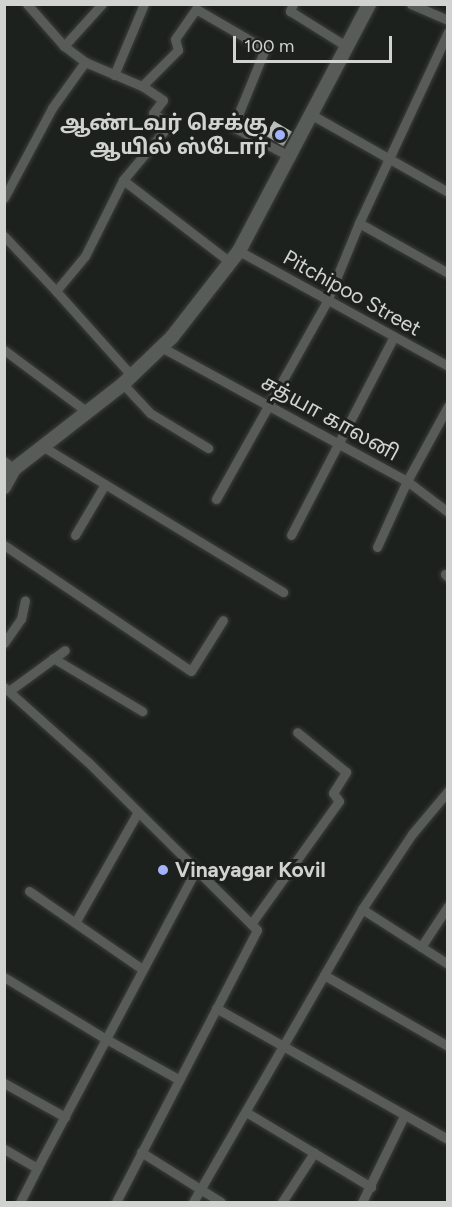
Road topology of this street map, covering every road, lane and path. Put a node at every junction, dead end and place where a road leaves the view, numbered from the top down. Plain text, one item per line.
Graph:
1 (27, 4) edge
2 (102, 4) edge
3 (144, 4) edge
4 (294, 4) edge
5 (369, 4) edge
6 (411, 4) edge
7 (447, 20) edge
8 (447, 32) edge
9 (64, 46) junction
10 (346, 46) junction
11 (85, 62) junction
12 (114, 75) junction
13 (142, 86) junction
14 (312, 116) junction
15 (291, 157) junction
16 (387, 159) junction
17 (123, 180) junction
18 (447, 192) edge
19 (4, 198) edge
20 (359, 223) junction
21 (4, 236) edge
22 (234, 256) junction
23 (447, 273) edge
24 (56, 291) junction
25 (327, 301) junction
26 (393, 338) junction
27 (161, 347) junction
28 (4, 351) edge
29 (447, 366) edge
30 (127, 380) junction
31 (269, 405) junction
32 (447, 405) edge
33 (86, 411) junction
34 (339, 443) junction
35 (42, 446) junction
36 (208, 448) dead end
37 (9, 465) edge
38 (407, 481) junction
39 (105, 484) junction
40 (4, 487) edge
41 (216, 499) dead end
42 (447, 512) edge
43 (291, 535) dead end
44 (75, 536) dead end
45 (4, 545) edge
46 (377, 547) dead end
47 (283, 592) dead end
48 (25, 600) dead end
49 (223, 620) dead end
50 (4, 643) edge
51 (65, 650) dead end
52 (53, 658) junction
53 (7, 689) edge
54 (142, 711) dead end
55 (297, 732) dead end
56 (447, 791) edge
57 (138, 812) junction
58 (196, 870) junction
59 (29, 891) dead end
60 (447, 906) edge
61 (362, 909) junction
62 (76, 921) junction
63 (251, 924) junction
64 (421, 946) junction
65 (447, 963) edge
66 (142, 969) junction
67 (324, 975) junction
68 (4, 977) edge
69 (216, 1008) junction
70 (106, 1039) junction
71 (447, 1046) edge
72 (284, 1048) junction
73 (178, 1079) junction
74 (4, 1083) edge
75 (246, 1112) junction
76 (65, 1117) junction
77 (404, 1118) junction
78 (447, 1139) edge
79 (4, 1149) edge
80 (141, 1152) junction
81 (314, 1154) junction
82 (37, 1168) junction
83 (371, 1187) junction
84 (203, 1189) junction
85 (20, 1203) edge
86 (116, 1203) edge
87 (193, 1203) edge
88 (220, 1203) edge
89 (282, 1203) edge
90 (362, 1203) edge

1 - 9 street
2 - 9 street
3 - 12 street
4 - 10 street
5 - 10 main road
6 - 7 street
8 - 16 street
9 - 11 street
10 - 14 main road
11 - 12 street
11 - 19 street
12 - 13 street
13 - 15 street
13 - 17 street
14 - 15 main road
14 - 16 street
15 - 22 main road
16 - 18 street
16 - 20 street
17 - 22 street, Pitchipoo Street
17 - 24 street
20 - 23 street
20 - 25 street
21 - 24 street
22 - 25 street, Pitchipoo Street
22 - 27 main road
24 - 30 street
25 - 26 street, Pitchipoo Street
25 - 31 street
26 - 29 street, Pitchipoo Street
26 - 34 street
27 - 30 main road
27 - 31 street, சத்யா காலனி
28 - 33 street
30 - 33 main road
30 - 36 street
31 - 34 street, சத்யா காலனி
31 - 41 street
32 - 38 street, சத்யா காலனி
33 - 35 main road
34 - 38 street, சத்யா காலனி
34 - 43 street
35 - 37 main road
35 - 39 street
37 - 40 main road
38 - 42 street
38 - 46 street
39 - 44 street
39 - 47 street
45 - 49 street
48 - 50 street
51 - 52 street
52 - 53 street
52 - 54 street
53 - 57 street
55 - 63 street
56 - 61 street
57 - 58 street
57 - 62 street
58 - 63 street
58 - 66 street
59 - 62 street
60 - 64 street
61 - 64 street
61 - 67 street
62 - 66 street
63 - 69 street
64 - 65 street
66 - 70 street
67 - 71 street
67 - 72 street
68 - 70 street
69 - 72 street
69 - 73 street
70 - 73 street
70 - 76 street
72 - 75 street
72 - 77 street
73 - 80 street
74 - 76 street
75 - 81 street
75 - 84 street
76 - 82 street
77 - 78 street
77 - 83 street
79 - 82 street
80 - 84 street
80 - 86 street
81 - 83 street
81 - 89 street
82 - 85 street
83 - 90 street
84 - 87 street
84 - 88 street

